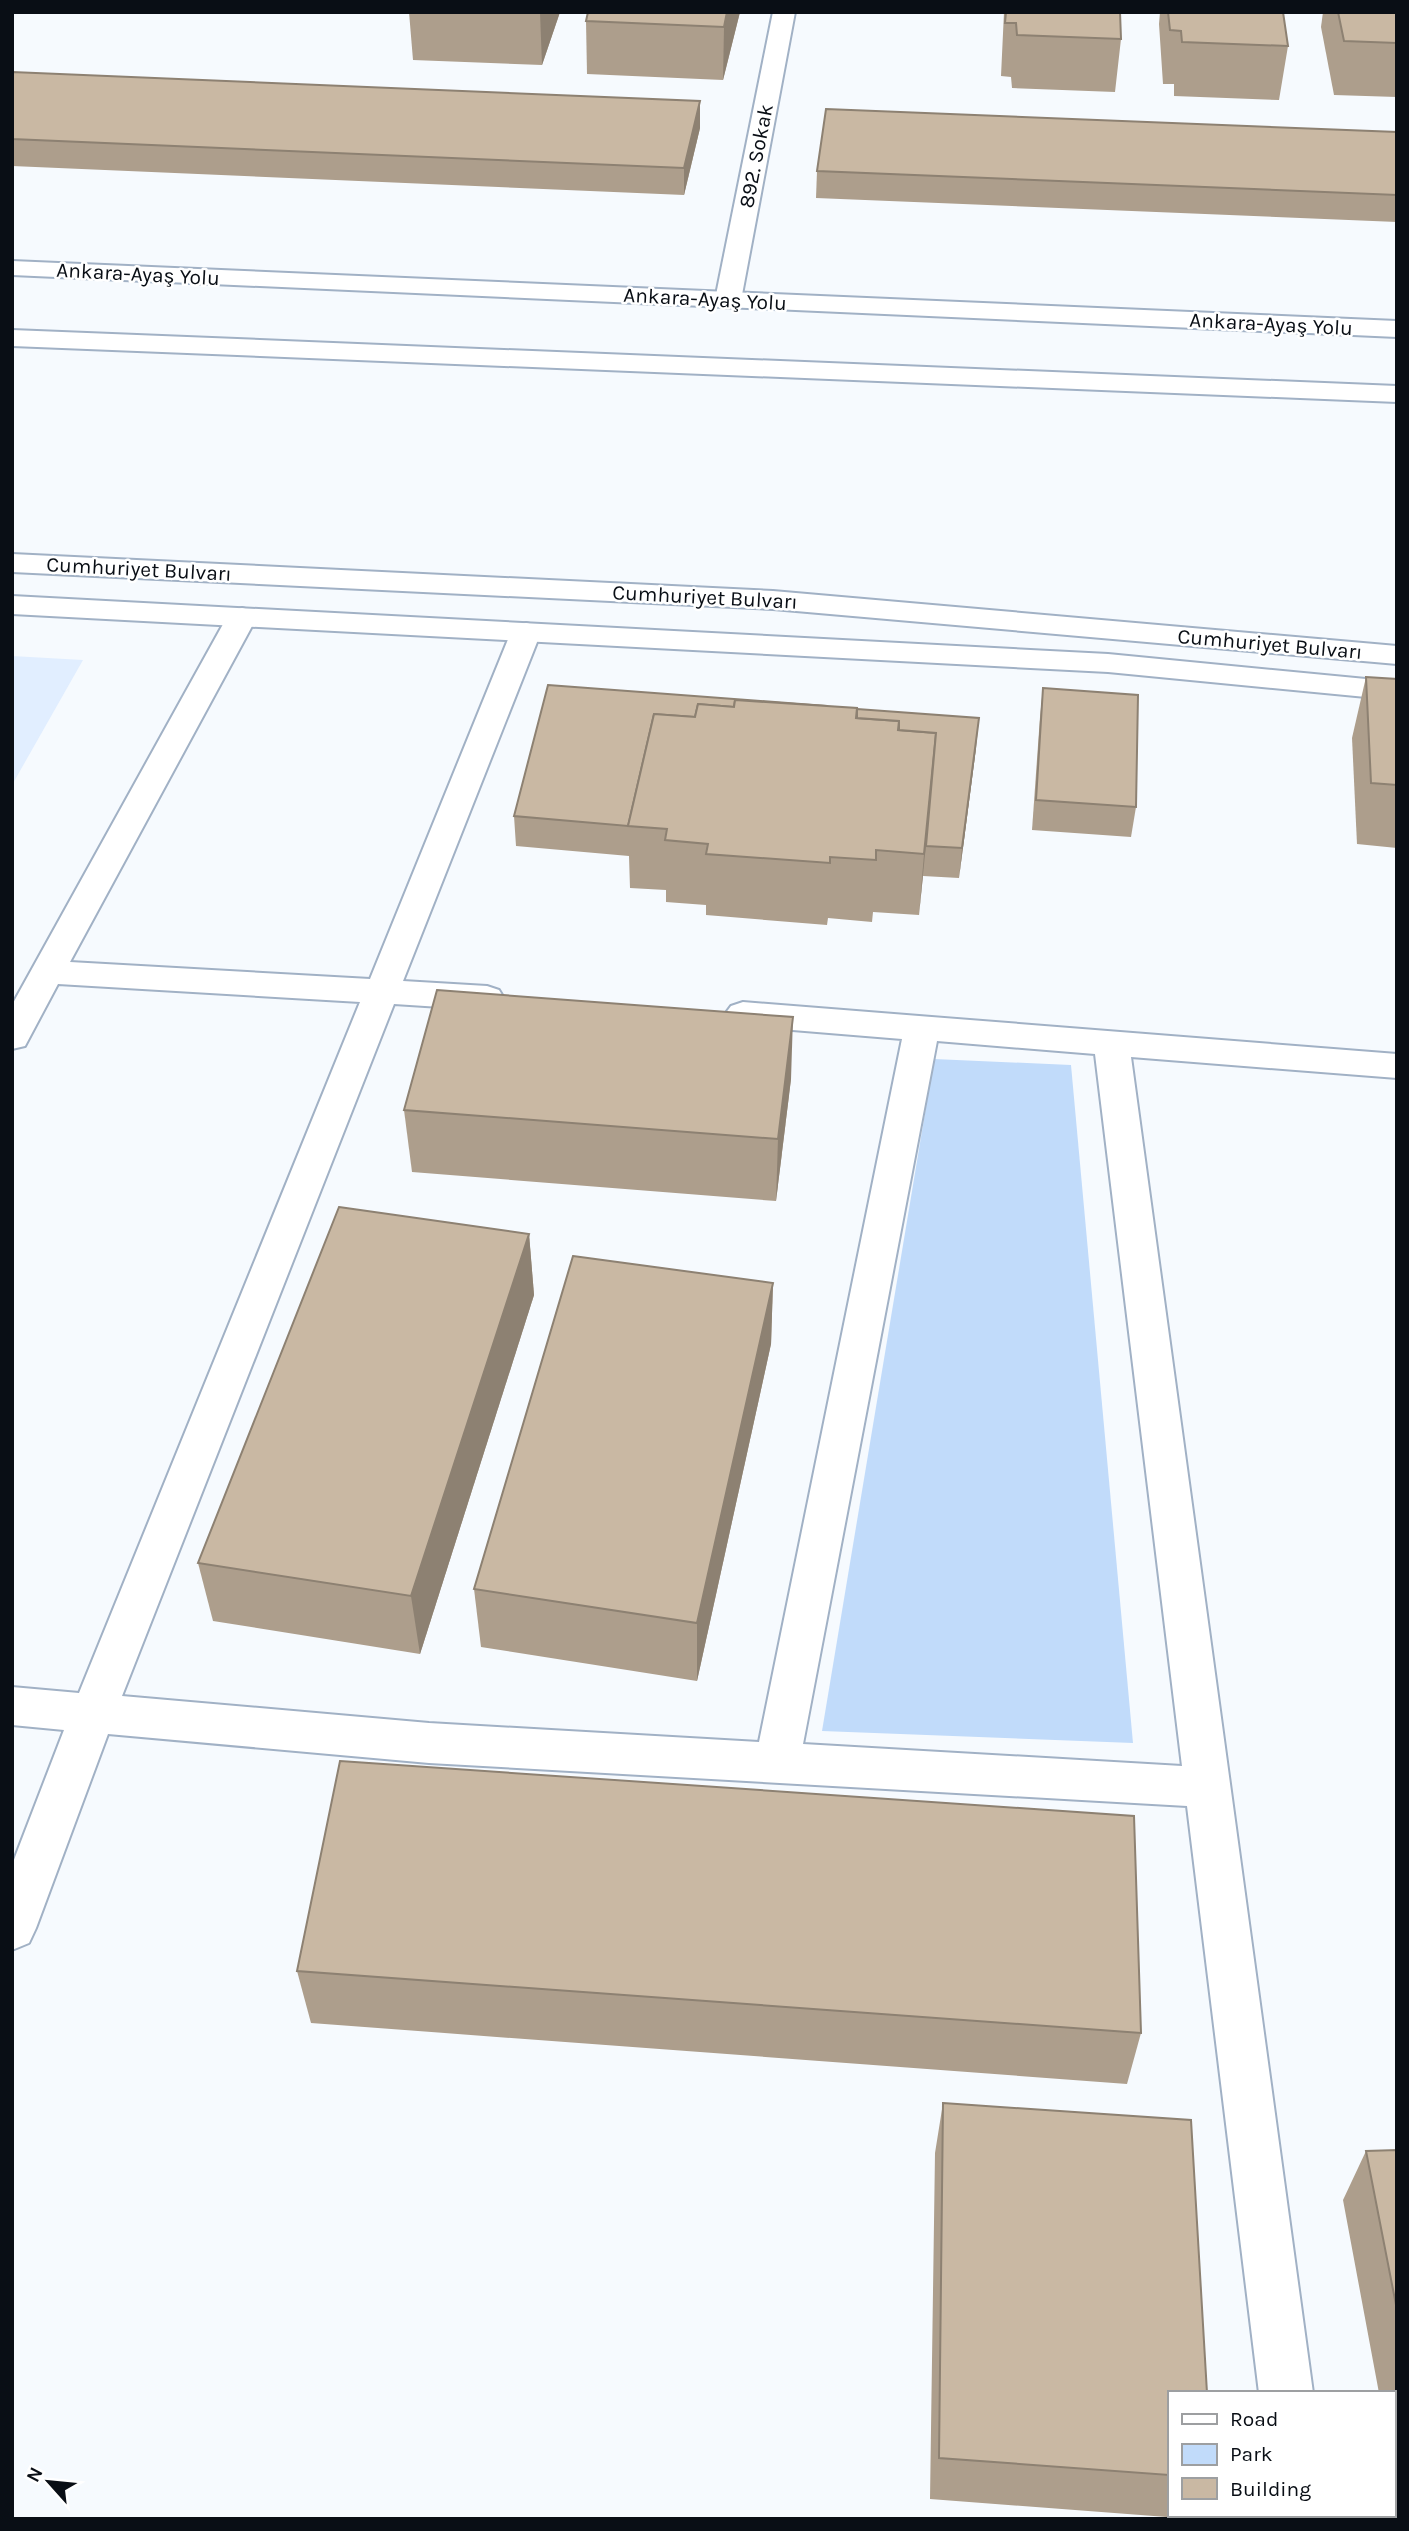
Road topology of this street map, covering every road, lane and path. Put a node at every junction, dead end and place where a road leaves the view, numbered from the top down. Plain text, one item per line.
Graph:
1 (784, 12) edge
2 (12, 268) edge
3 (728, 300) junction
4 (1397, 329) edge
5 (12, 338) edge
6 (1397, 394) edge
7 (12, 562) edge
8 (12, 605) edge
9 (242, 617) junction
10 (526, 632) junction
11 (1397, 655) edge
12 (1397, 691) edge
13 (48, 972) junction
14 (382, 992) junction
15 (517, 1000) edge
16 (706, 1011) edge
17 (18, 1017) edge
18 (922, 1028) junction
19 (1111, 1044) junction
20 (1397, 1066) edge
21 (12, 1706) edge
22 (93, 1713) junction
23 (778, 1763) junction
24 (1207, 1787) junction
25 (12, 1928) edge
26 (1286, 2391) edge

1 - 3 main road, 892. Sokak
2 - 3 main road, Ankara-Ayaş Yolu
3 - 4 main road, Ankara-Ayaş Yolu
5 - 6 main road
7 - 11 main road, Cumhuriyet Bulvarı
8 - 9 main road, Cumhuriyet Bulvarı
9 - 10 main road, Cumhuriyet Bulvarı
9 - 13 main road
10 - 12 main road, Cumhuriyet Bulvarı
10 - 14 main road
13 - 14 main road
13 - 17 main road
14 - 15 main road
14 - 22 main road
16 - 18 main road
18 - 19 main road
18 - 23 main road
19 - 20 main road
19 - 24 main road
21 - 22 main road
22 - 23 main road
22 - 25 main road
23 - 24 main road
24 - 26 main road

